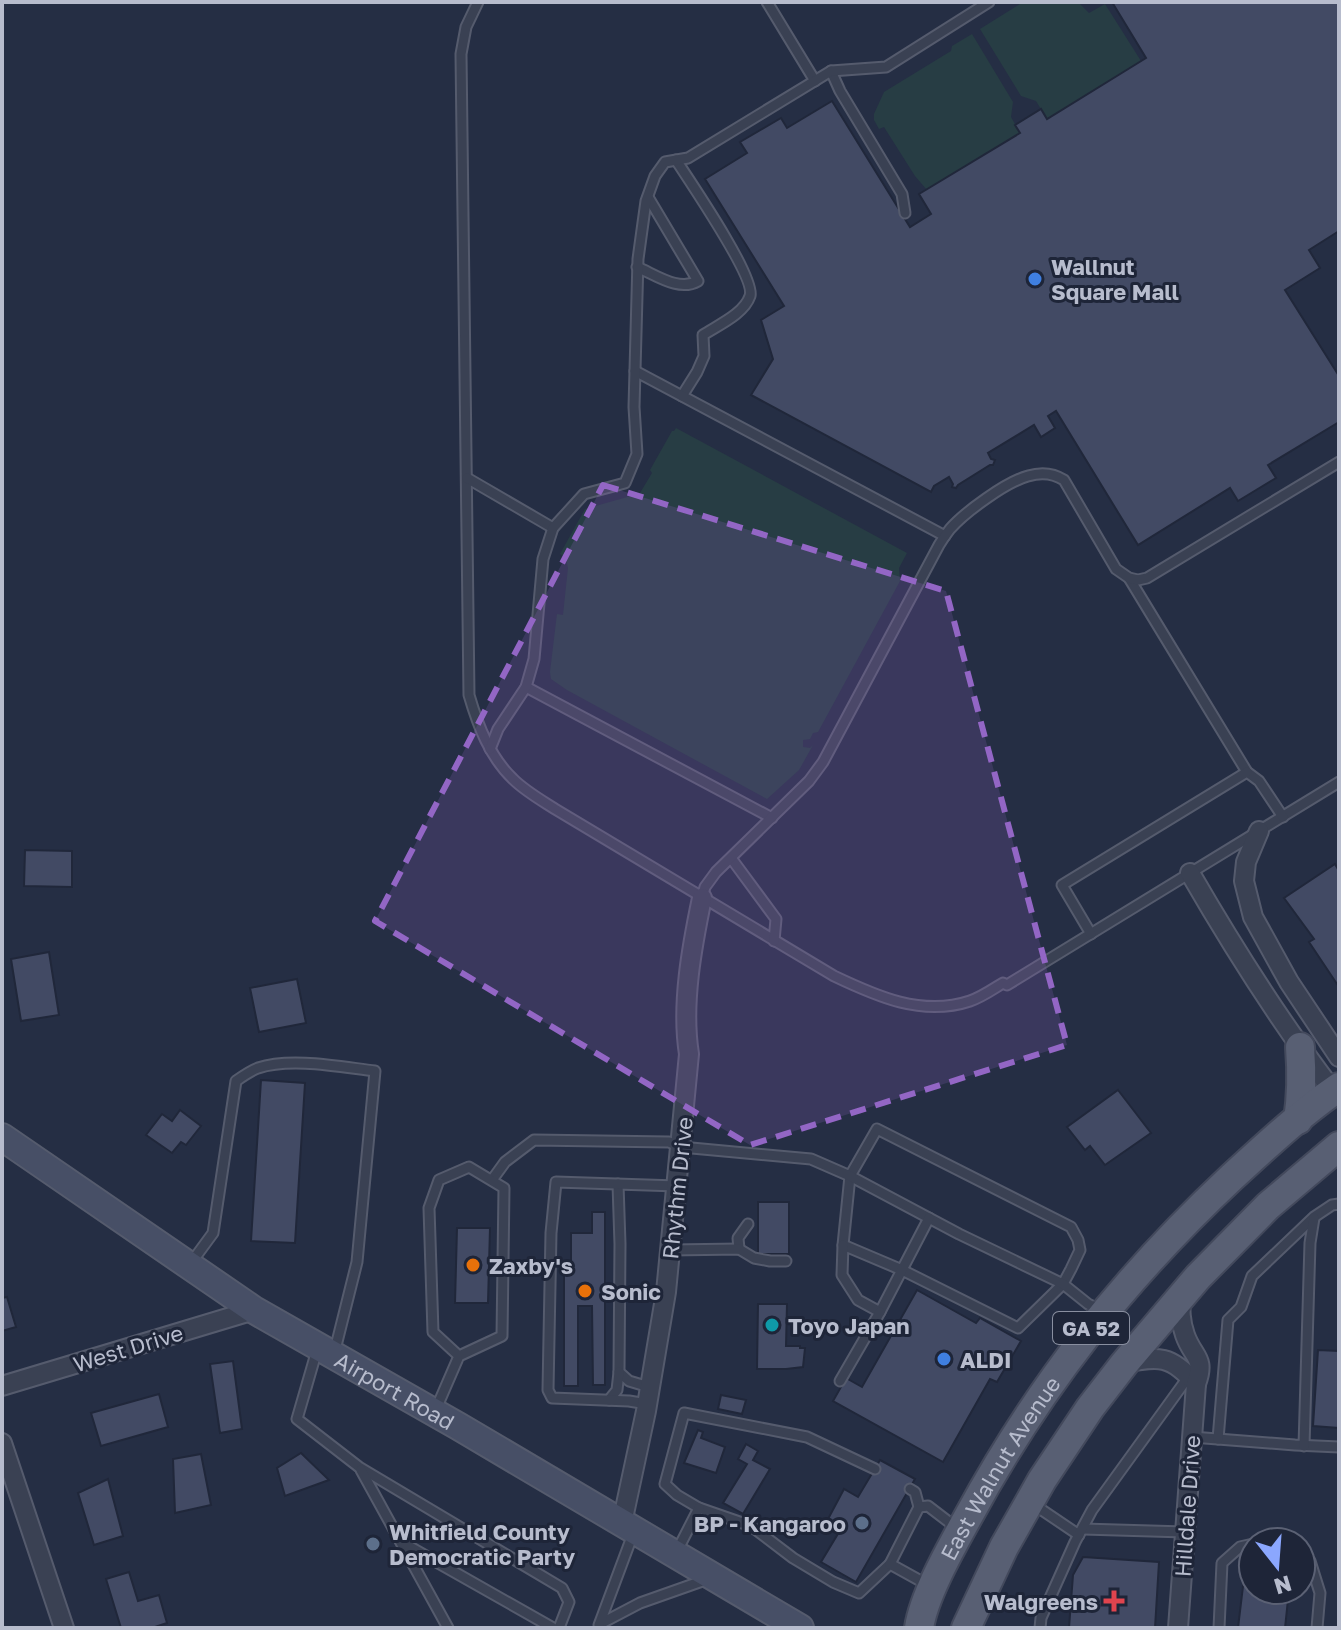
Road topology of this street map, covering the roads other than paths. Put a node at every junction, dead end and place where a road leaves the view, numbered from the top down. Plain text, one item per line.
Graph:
1 (478, 2) edge
2 (767, 2) edge
3 (989, 2) edge
4 (831, 71) junction
5 (815, 81) junction
6 (676, 160) junction
7 (648, 197) junction
8 (905, 213) dead end
9 (637, 267) junction
10 (635, 371) junction
11 (682, 396) junction
12 (1339, 462) edge
13 (467, 478) junction
14 (553, 528) junction
15 (945, 536) junction
16 (1129, 578) junction
17 (526, 687) junction
18 (490, 749) junction
19 (1247, 772) junction
20 (1339, 782) edge
21 (1283, 817) junction
22 (772, 818) junction
23 (1259, 831) junction
24 (731, 858) junction
25 (1190, 873) junction
26 (702, 898) junction
27 (1091, 934) junction
28 (774, 941) junction
29 (1300, 1047) junction
30 (1339, 1057) edge
31 (1336, 1089) edge
32 (1298, 1120) junction
33 (2, 1137) edge
34 (1339, 1146) edge
35 (681, 1147) junction
36 (850, 1176) junction
37 (492, 1180) junction
38 (618, 1184) junction
39 (677, 1186) junction
40 (1339, 1204) edge
41 (1314, 1217) junction
42 (929, 1218) junction
43 (748, 1224) dead end
44 (843, 1245) junction
45 (739, 1249) junction
46 (671, 1250) junction
47 (786, 1261) dead end
48 (189, 1266) junction
49 (902, 1270) junction
50 (1063, 1284) junction
51 (1181, 1295) junction
52 (254, 1310) junction
53 (880, 1312) junction
54 (1104, 1312) junction
55 (326, 1351) junction
56 (459, 1356) junction
57 (1124, 1364) junction
58 (619, 1372) junction
59 (1192, 1380) junction
60 (840, 1381) dead end
61 (2, 1386) edge
62 (648, 1395) junction
63 (609, 1400) junction
64 (434, 1412) junction
65 (1192, 1437) junction
66 (1218, 1439) junction
67 (2, 1443) edge
68 (1304, 1446) junction
69 (1339, 1447) edge
70 (359, 1467) junction
71 (875, 1469) dead end
72 (910, 1489) dead end
73 (1030, 1502) junction
74 (919, 1507) junction
75 (699, 1508) junction
76 (628, 1527) junction
77 (960, 1531) junction
78 (1081, 1532) junction
79 (1185, 1532) junction
80 (402, 1543) junction
81 (1237, 1550) edge
82 (675, 1555) junction
83 (890, 1564) junction
84 (713, 1577) junction
85 (1317, 1583) edge
86 (933, 1588) junction
87 (446, 1623) edge
88 (599, 1626) edge
89 (64, 1628) edge
90 (460, 1628) edge
91 (556, 1628) edge
92 (800, 1628) edge
93 (919, 1628) edge
94 (966, 1628) edge
95 (1040, 1628) edge
96 (1178, 1628) edge
97 (1219, 1628) edge
98 (1317, 1628) edge

1 - 13 lane
2 - 5 lane
3 - 4 lane
4 - 5 lane
4 - 8 lane
5 - 6 lane
6 - 7 lane
6 - 11 lane
7 - 9 lane
7 - 9 lane
9 - 10 lane
10 - 11 lane
10 - 14 lane
11 - 15 lane
12 - 16 lane
13 - 14 lane
13 - 18 lane
14 - 17 lane
15 - 16 lane
15 - 22 lane
16 - 19 lane
17 - 18 lane
17 - 22 lane
18 - 26 lane
19 - 21 lane
19 - 27 lane
20 - 21 lane
21 - 23 lane
22 - 24 lane
23 - 25 lane
23 - 30 street
24 - 26 lane
24 - 28 lane
25 - 27 lane
25 - 29 street
26 - 28 lane
26 - 35 street, Rhythm Drive
27 - 28 lane
29 - 31 street
29 - 32 main road
31 - 32 main road, East Walnut Avenue / GA 52
32 - 54 main road, East Walnut Avenue / GA 52
33 - 48 street, Airport Road
34 - 51 main road, East Walnut Avenue / GA 52
35 - 36 lane
35 - 37 lane
35 - 39 street, Rhythm Drive
36 - 42 lane
36 - 44 lane
36 - 50 lane
37 - 56 lane
37 - 56 lane
38 - 39 lane
38 - 58 lane
38 - 63 lane
39 - 46 street, Rhythm Drive
40 - 41 lane
41 - 66 lane
41 - 68 lane
42 - 49 lane
42 - 50 lane
43 - 45 lane
44 - 49 lane
44 - 53 lane
45 - 46 lane
45 - 47 lane
46 - 62 street, Rhythm Drive
48 - 52 street, Airport Road
48 - 55 lane
49 - 50 lane
49 - 53 lane
50 - 54 lane
51 - 57 main road, East Walnut Avenue / GA 52
51 - 59 street, Hilldale Drive
52 - 55 street, Airport Road
52 - 61 street, West Drive
53 - 60 lane
54 - 77 main road, East Walnut Avenue / GA 52
55 - 64 street, Airport Road
55 - 70 lane
56 - 64 lane
57 - 59 street
57 - 73 main road, East Walnut Avenue / GA 52
58 - 62 lane
58 - 63 lane
59 - 65 street, Hilldale Drive
59 - 78 lane
62 - 63 lane
62 - 76 street, Rhythm Drive
64 - 76 street, Airport Road
65 - 66 lane
65 - 79 street, Hilldale Drive
66 - 68 lane
67 - 89 street
68 - 69 lane
70 - 80 lane
70 - 91 lane
71 - 75 lane
72 - 74 lane
73 - 78 lane
73 - 94 main road, East Walnut Avenue / GA 52
74 - 77 lane
74 - 83 lane
75 - 82 lane
75 - 83 lane
76 - 82 street, Airport Road
76 - 88 lane
77 - 86 main road, East Walnut Avenue / GA 52
78 - 79 lane
78 - 95 lane
79 - 96 street, Hilldale Drive
80 - 87 lane
80 - 91 lane
81 - 97 lane
82 - 84 street, Airport Road
83 - 86 lane
84 - 88 lane
84 - 92 street, Airport Road
85 - 98 lane
86 - 93 main road, East Walnut Avenue / GA 52
87 - 90 lane

